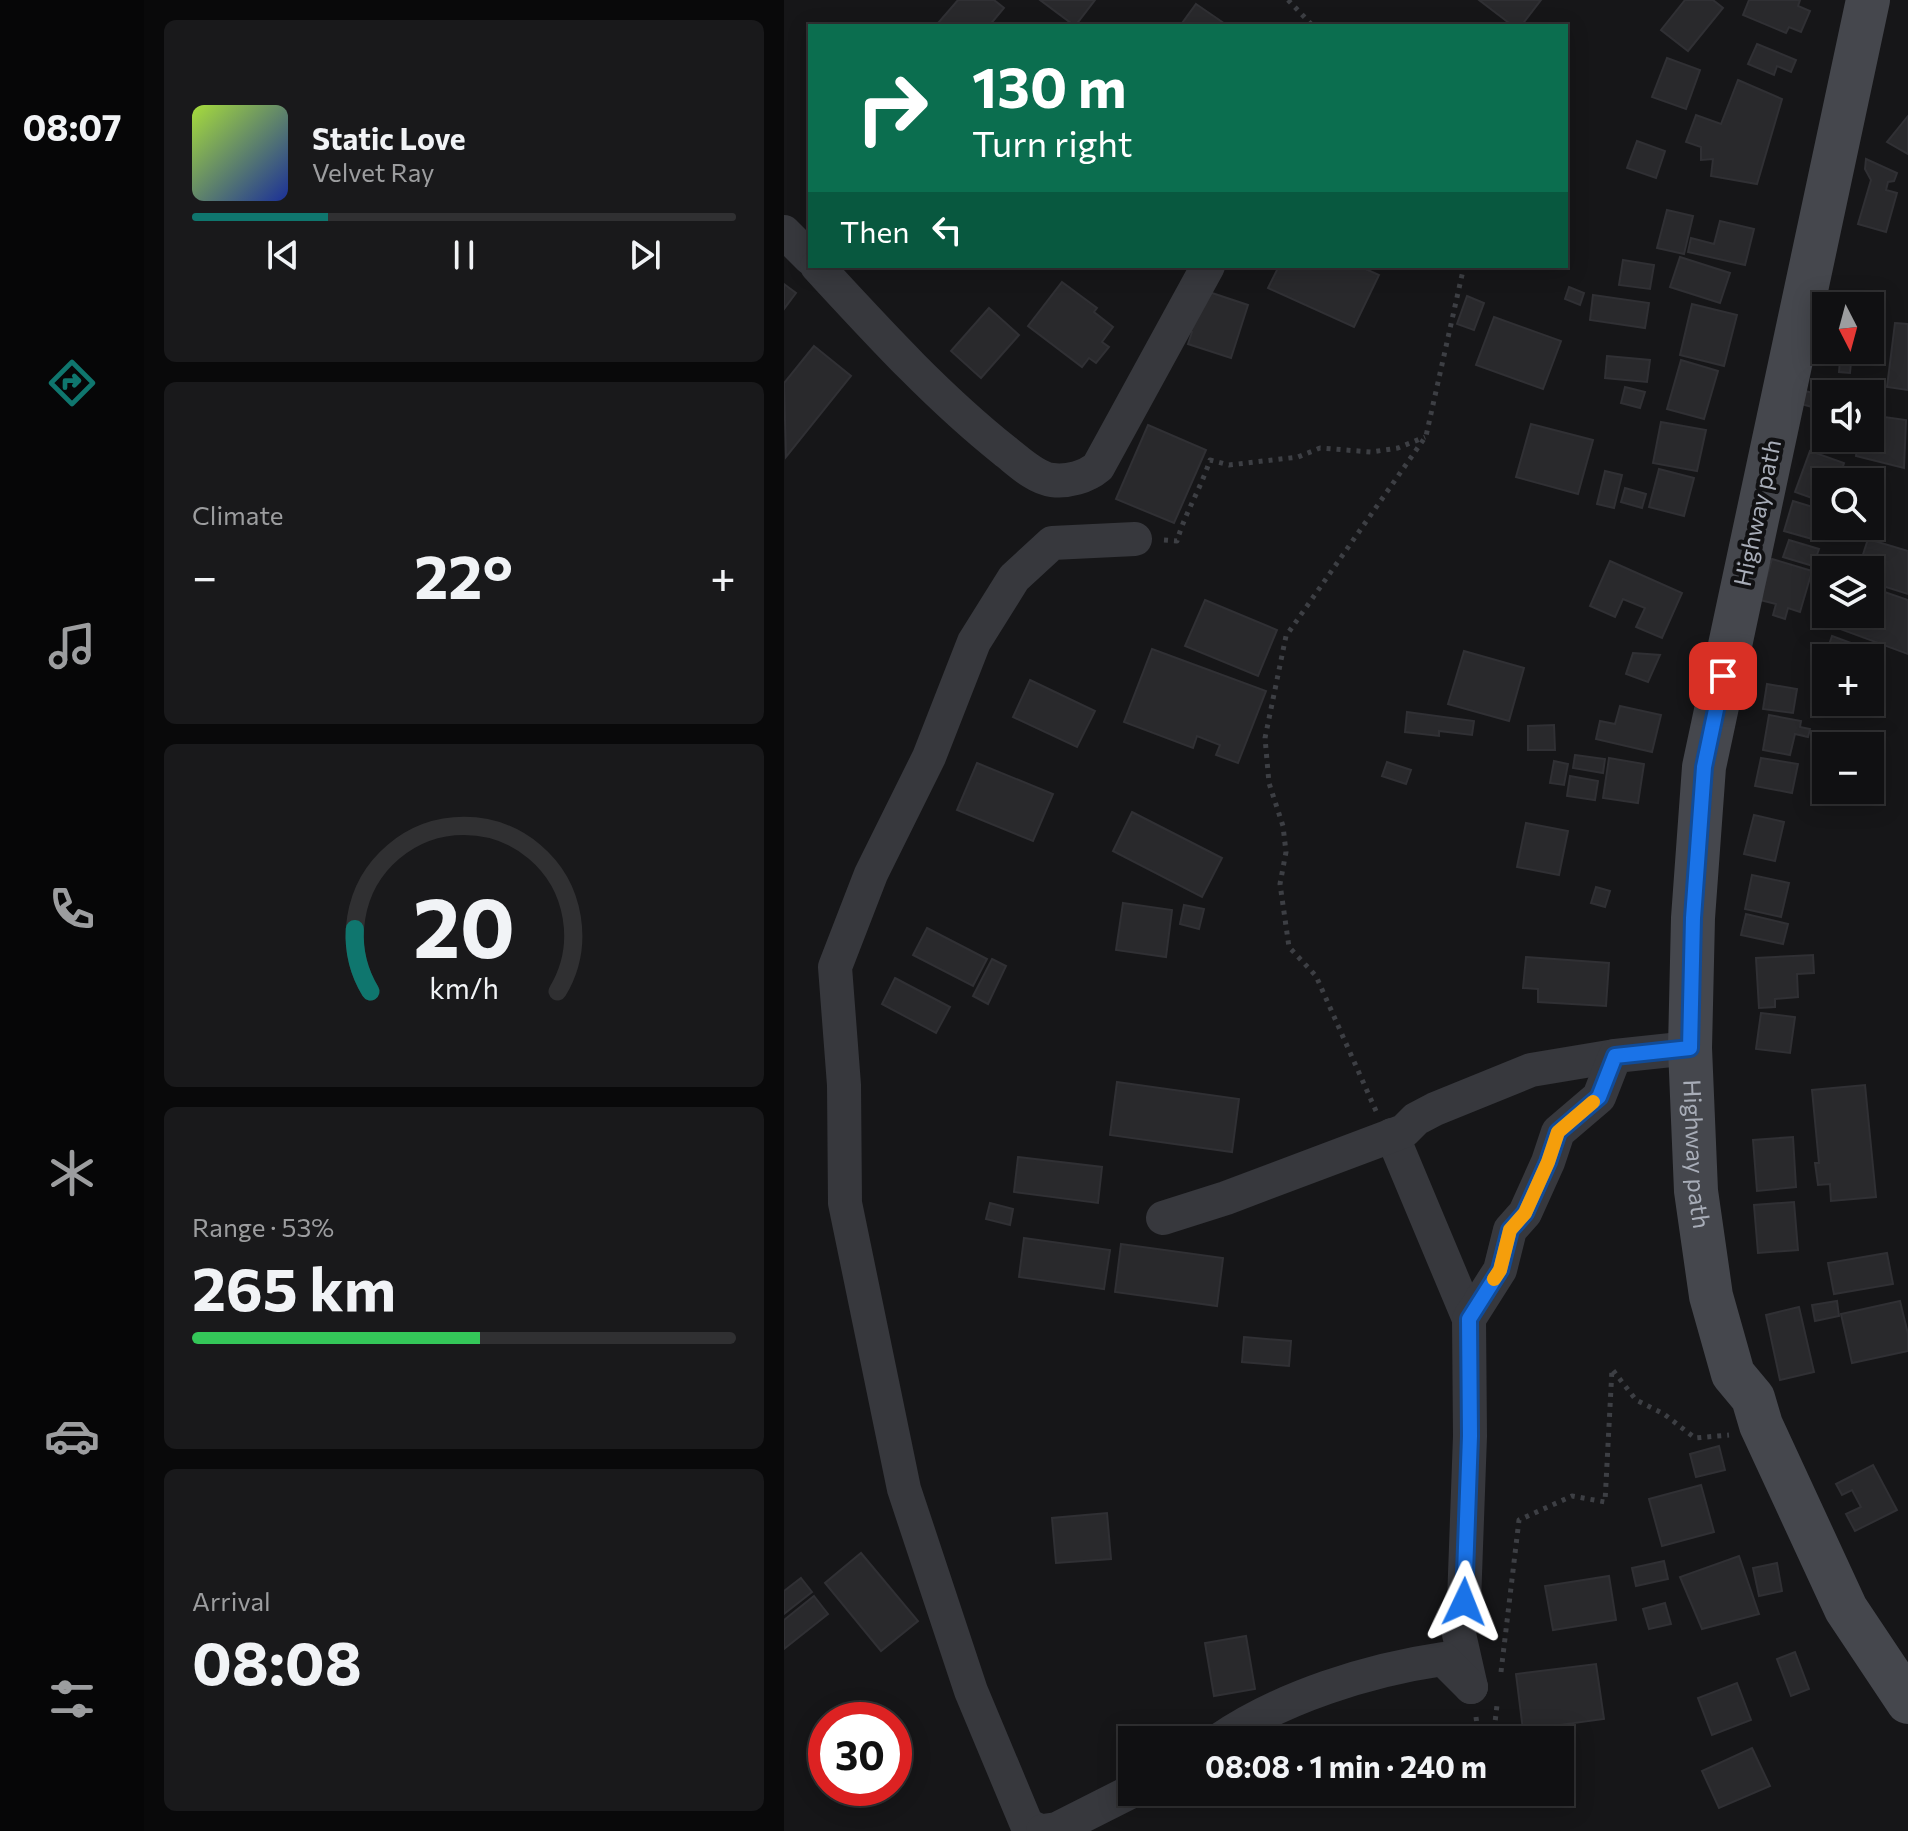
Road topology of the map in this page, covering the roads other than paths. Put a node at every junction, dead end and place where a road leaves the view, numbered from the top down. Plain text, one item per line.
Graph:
1 (1868, 0) edge
2 (784, 232) edge
3 (808, 256) edge
4 (819, 268) edge
5 (1207, 268) edge
6 (1135, 539) road end
7 (1690, 1048) junction
8 (1615, 1056) junction
9 (1392, 1135) junction
10 (1163, 1218) dead end
11 (1469, 1319) junction
12 (1908, 1702) edge
13 (1240, 1726) edge
14 (1118, 1798) edge
15 (1042, 1831) edge

1 - 7 street, Highway path
2 - 3 street
4 - 5 street
6 - 15 street
7 - 8 street
7 - 12 street, Highway path
8 - 9 street
8 - 11 street
9 - 10 street
9 - 11 street
11 - 13 street
14 - 15 street

